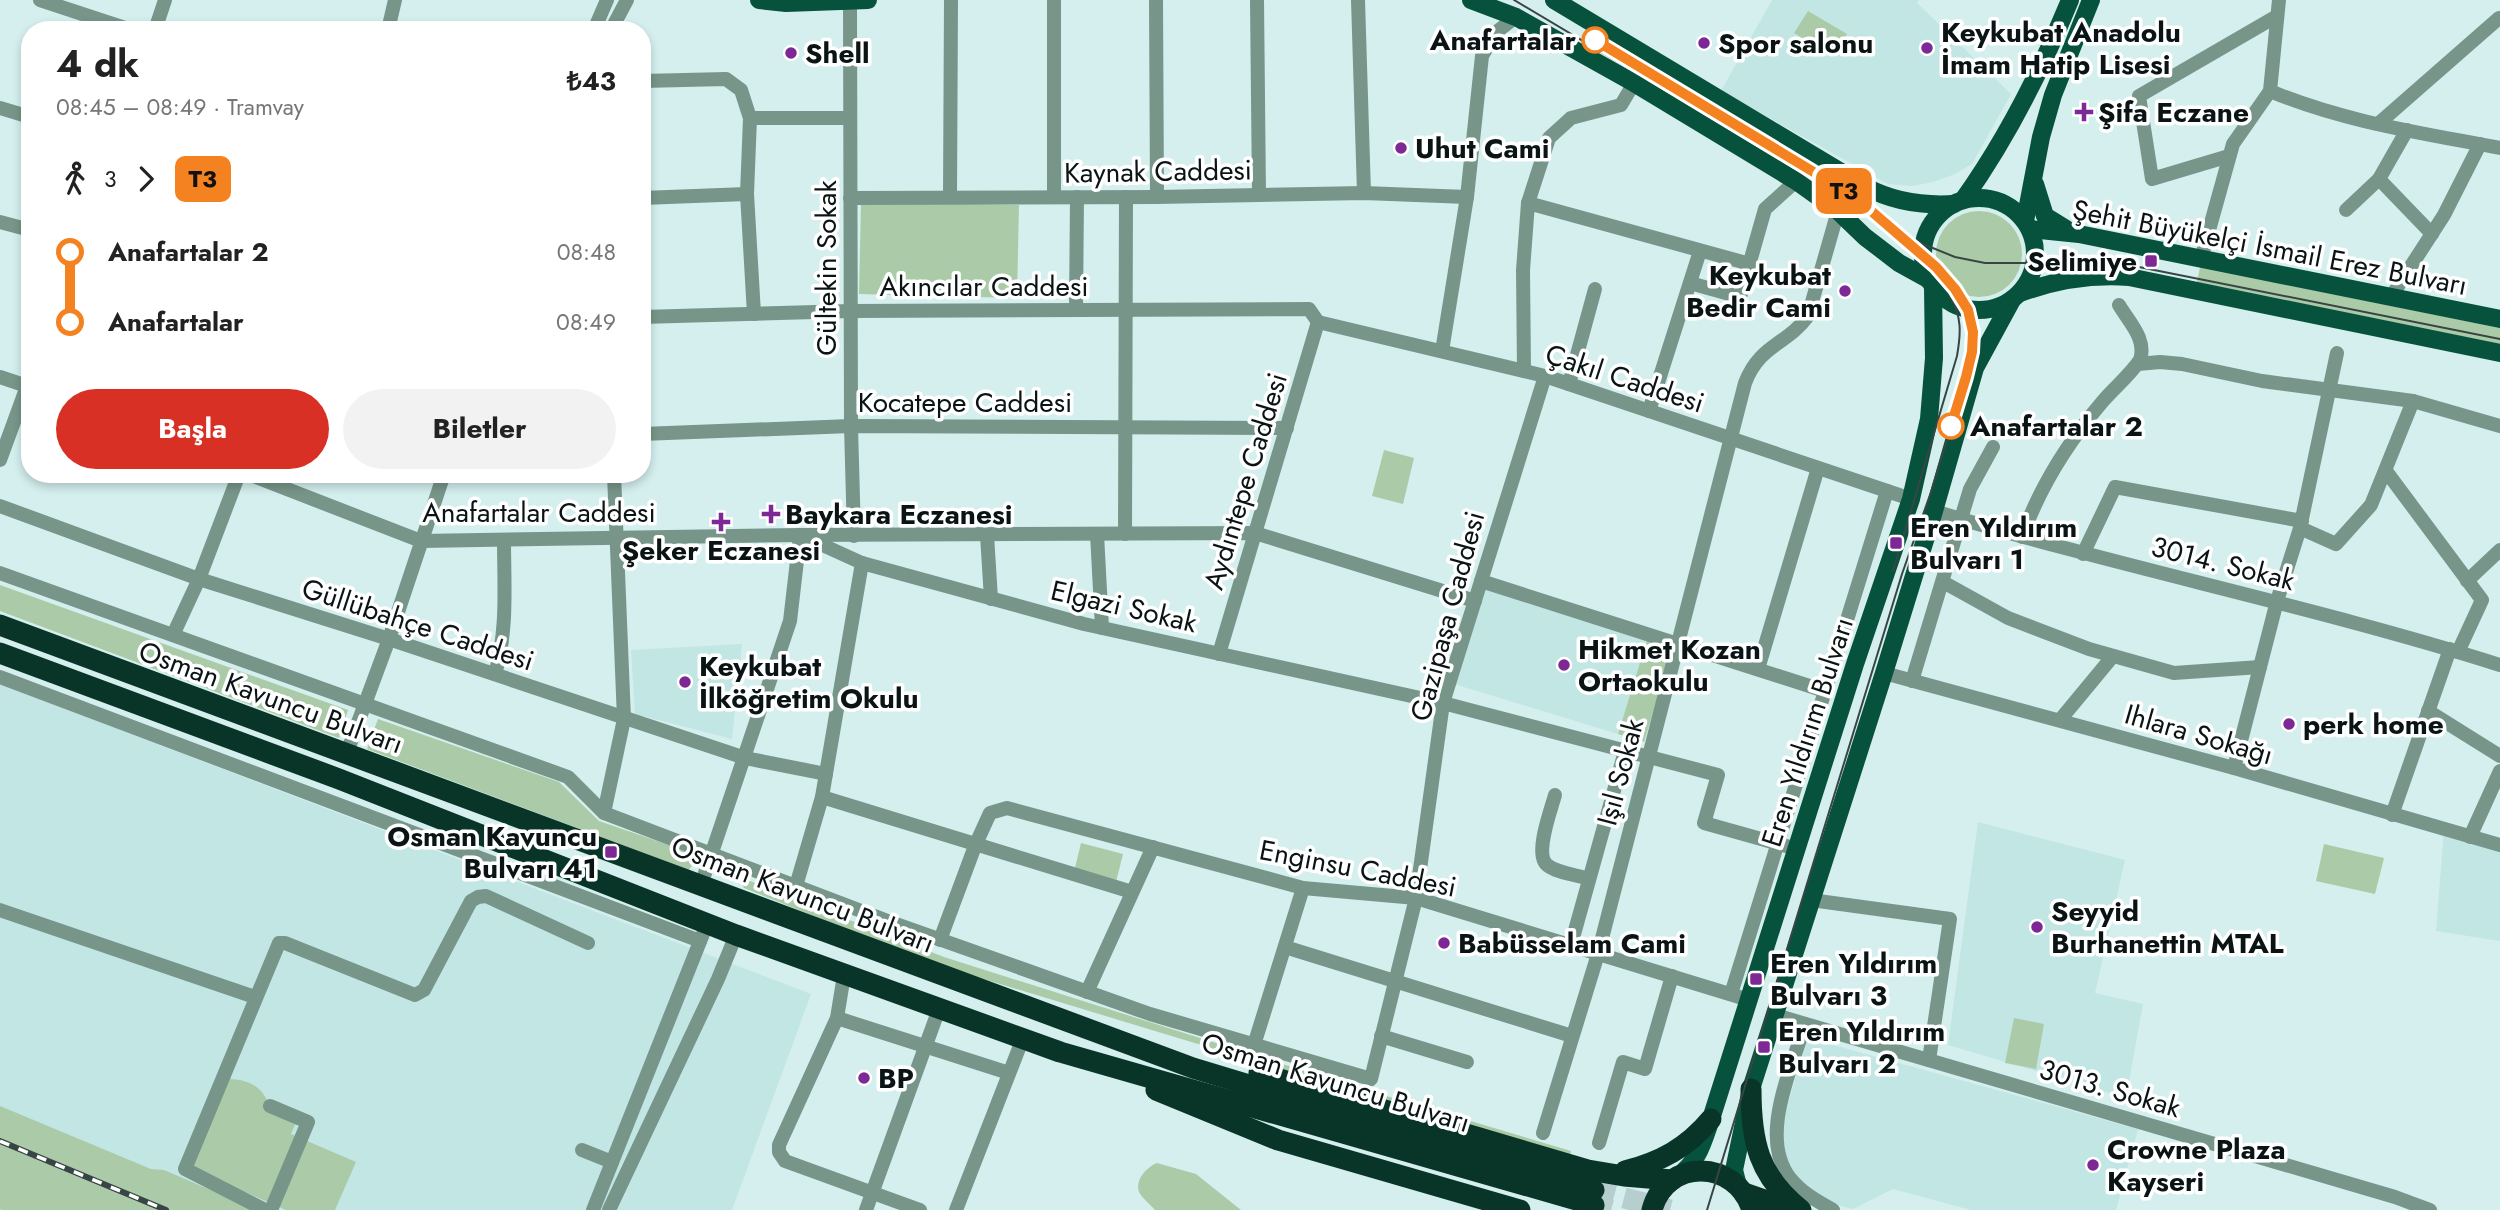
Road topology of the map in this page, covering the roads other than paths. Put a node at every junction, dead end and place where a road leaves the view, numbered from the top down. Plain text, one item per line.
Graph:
1 (40, 0) edge
2 (164, 0) edge
3 (396, 0) edge
4 (607, 0) edge
5 (627, 0) edge
6 (759, 0) edge
7 (867, 0) edge
8 (951, 0) edge
9 (1054, 0) edge
10 (1156, 0) edge
11 (1257, 0) edge
12 (1358, 0) edge
13 (1471, 0) edge
14 (1554, 0) edge
15 (2070, 0) edge
16 (2091, 0) edge
17 (2278, 0) edge
18 (850, 1) edge
19 (2277, 16) junction
20 (1516, 17) junction
21 (2499, 18) edge
22 (104, 21) edge
23 (158, 21) edge
24 (390, 21) edge
25 (598, 21) edge
26 (616, 21) edge
27 (651, 81) edge
28 (1634, 83) junction
29 (2270, 91) junction
30 (0, 108) edge
31 (21, 114) edge
32 (750, 118) junction
33 (850, 118) junction
34 (2378, 124) junction
35 (2407, 130) junction
36 (2480, 144) junction
37 (2500, 148) edge
38 (2229, 156) junction
39 (2034, 176) junction
40 (2379, 179) junction
41 (1796, 181) junction
42 (1364, 192) junction
43 (747, 194) junction
44 (1259, 194) junction
45 (950, 197) junction
46 (1054, 197) junction
47 (1077, 197) junction
48 (1126, 197) junction
49 (1157, 197) junction
50 (1467, 197) junction
51 (651, 198) edge
52 (850, 198) junction
53 (1958, 202) junction
54 (1528, 203) junction
55 (2346, 210) dead end
56 (1838, 211) junction
57 (0, 222) edge
58 (2027, 225) junction
59 (21, 228) edge
60 (2079, 234) junction
61 (2432, 234) junction
62 (1700, 251) junction
63 (2201, 259) junction
64 (1750, 264) junction
65 (1690, 283) junction
66 (1930, 284) junction
67 (1595, 289) dead end
68 (2016, 297) junction
69 (2391, 297) junction
70 (2119, 305) dead end
71 (1076, 310) junction
72 (1126, 310) junction
73 (850, 311) junction
74 (754, 314) junction
75 (651, 317) edge
76 (2500, 318) edge
77 (1318, 322) junction
78 (1442, 351) junction
79 (2337, 353) dead end
80 (2500, 353) edge
81 (2138, 364) junction
82 (1524, 371) junction
83 (1545, 376) junction
84 (0, 377) edge
85 (21, 382) edge
86 (1569, 384) junction
87 (2329, 391) junction
88 (2413, 401) junction
89 (21, 405) edge
90 (1649, 411) junction
91 (851, 426) junction
92 (2500, 426) edge
93 (1125, 427) junction
94 (1287, 428) junction
95 (651, 434) edge
96 (1731, 439) junction
97 (1993, 447) dead end
98 (0, 460) edge
99 (1818, 468) junction
100 (2386, 471) junction
101 (236, 483) edge
102 (271, 483) edge
103 (440, 483) edge
104 (614, 483) edge
105 (1887, 491) junction
106 (1911, 499) junction
107 (0, 506) edge
108 (1934, 511) junction
109 (1962, 520) junction
110 (2301, 525) junction
111 (1255, 533) junction
112 (1097, 534) junction
113 (1125, 534) junction
114 (800, 535) junction
115 (987, 535) junction
116 (854, 536) junction
117 (616, 537) junction
118 (2022, 537) junction
119 (504, 540) junction
120 (421, 541) junction
121 (2500, 550) edge
122 (2083, 554) junction
123 (862, 563) junction
124 (0, 573) edge
125 (199, 579) junction
126 (2468, 581) junction
127 (1481, 582) junction
128 (1943, 582) junction
129 (992, 599) junction
130 (1475, 601) junction
131 (2277, 601) junction
132 (0, 625) edge
133 (1102, 628) junction
134 (173, 635) junction
135 (389, 639) junction
136 (1679, 643) junction
137 (2454, 650) junction
138 (0, 653) edge
139 (1219, 654) junction
140 (2113, 656) junction
141 (2500, 665) edge
142 (2260, 667) junction
143 (1758, 669) junction
144 (1884, 673) junction
145 (495, 674) junction
146 (0, 677) edge
147 (1912, 681) junction
148 (1825, 691) junction
149 (366, 704) junction
150 (1444, 704) junction
151 (2428, 711) junction
152 (624, 719) junction
153 (2060, 720) junction
154 (1625, 751) junction
155 (346, 755) junction
156 (2500, 755) edge
157 (1650, 757) junction
158 (745, 758) junction
159 (2234, 768) junction
160 (2500, 771) edge
161 (826, 774) junction
162 (1555, 795) dead end
163 (822, 797) junction
164 (604, 813) junction
165 (2392, 815) junction
166 (2470, 837) junction
167 (1778, 843) junction
168 (2500, 845) edge
169 (975, 846) junction
170 (1153, 847) junction
171 (1797, 849) junction
172 (711, 854) junction
173 (1589, 879) junction
174 (701, 885) junction
175 (796, 886) junction
176 (1303, 888) junction
177 (1132, 892) junction
178 (1416, 898) junction
179 (1811, 900) junction
180 (0, 910) edge
181 (704, 932) junction
182 (736, 935) junction
183 (940, 940) junction
184 (587, 943) dead end
185 (1571, 946) junction
186 (1285, 947) junction
187 (1598, 954) junction
188 (844, 975) junction
189 (1672, 976) junction
190 (1395, 983) junction
191 (1087, 992) junction
192 (1731, 994) junction
193 (255, 997) junction
194 (1749, 1000) junction
195 (939, 1009) junction
196 (1774, 1015) junction
197 (837, 1018) junction
198 (1805, 1024) junction
199 (1381, 1036) junction
200 (1573, 1037) junction
201 (1023, 1038) junction
202 (1254, 1045) junction
203 (925, 1046) junction
204 (1060, 1052) junction
205 (1929, 1060) junction
206 (1467, 1062) dead end
207 (1009, 1073) junction
208 (1751, 1089) junction
209 (270, 1106) dead end
210 (1711, 1119) junction
211 (1542, 1133) dead end
212 (1599, 1143) dead end
213 (582, 1150) dead end
214 (612, 1162) junction
215 (1675, 1178) junction
216 (1598, 1190) junction
217 (872, 1193) junction
218 (1745, 1196) edge
219 (265, 1210) edge
220 (271, 1210) edge
221 (593, 1210) edge
222 (609, 1210) edge
223 (866, 1210) edge
224 (920, 1210) edge
225 (956, 1210) edge
226 (1520, 1210) edge
227 (1651, 1210) edge
228 (1794, 1210) edge
229 (1801, 1210) edge
230 (1833, 1210) edge
231 (2430, 1210) edge

1 - 22 street
2 - 23 street
3 - 24 street
4 - 25 street
5 - 26 street
6 - 18 main road
7 - 18 main road
8 - 45 street
9 - 46 street
10 - 49 street
11 - 44 street
12 - 42 street
13 - 20 main road
14 - 53 main road
15 - 53 main road
16 - 39 main road
17 - 19 street
18 - 33 street, Gültekin Sokak
19 - 29 street
19 - 38 street
20 - 28 main road
20 - 50 street
21 - 34 street
27 - 32 street
28 - 41 main road
28 - 54 street
29 - 34 street
29 - 38 street
30 - 31 street
32 - 33 street
32 - 43 street
33 - 52 street, Gültekin Sokak
34 - 35 street
35 - 36 street
35 - 40 street
36 - 37 street
36 - 61 street
38 - 63 street
39 - 58 main road
39 - 60 main road
40 - 55 street
40 - 61 street
41 - 56 main road
41 - 64 street
42 - 44 street, Kaynak Caddesi
42 - 50 street, Kaynak Caddesi
43 - 51 street
43 - 74 street
44 - 49 street, Kaynak Caddesi
45 - 46 street, Kaynak Caddesi
45 - 52 street, Kaynak Caddesi
46 - 47 street, Kaynak Caddesi
47 - 48 street, Kaynak Caddesi
47 - 71 street
48 - 49 street, Kaynak Caddesi
48 - 72 street
50 - 78 street
52 - 73 street, Gültekin Sokak
53 - 58 main road
53 - 66 main road
54 - 62 street
54 - 82 street
56 - 66 main road
56 - 96 street, Işıl Sokak
57 - 59 street
58 - 60 main road, Şehit Büyükelçi İsmail Erez Bulvarı
58 - 68 main road
60 - 63 main road, Şehit Büyükelçi İsmail Erez Bulvarı
61 - 69 street
62 - 64 street
62 - 65 street
63 - 69 main road, Şehit Büyükelçi İsmail Erez Bulvarı
64 - 65 street
65 - 90 street
66 - 68 main road
66 - 106 main road, Eren Yıldırım Bulvarı
67 - 86 street
68 - 80 main road, Şehit Büyükelçi İsmail Erez Bulvarı
68 - 108 main road, Eren Yıldırım Bulvarı
69 - 76 main road, Şehit Büyükelçi İsmail Erez Bulvarı
70 - 81 street
71 - 72 street, Akıncılar Caddesi
71 - 73 street, Akıncılar Caddesi
72 - 77 street, Akıncılar Caddesi
72 - 93 street
73 - 74 street, Akıncılar Caddesi
73 - 91 street, Gültekin Sokak
74 - 75 street, Akıncılar Caddesi
77 - 78 street, Çakıl Caddesi
77 - 94 street, Aydıntepe Caddesi
78 - 82 street, Çakıl Caddesi
79 - 87 street
81 - 87 street
81 - 118 street
82 - 83 street, Çakıl Caddesi
83 - 86 street, Çakıl Caddesi
83 - 127 street, Gazipaşa Caddesi
84 - 85 street
86 - 90 street, Çakıl Caddesi
87 - 88 street
87 - 110 street
88 - 92 street
88 - 100 street
89 - 98 street
90 - 96 street, Çakıl Caddesi
91 - 93 street, Kocatepe Caddesi
91 - 95 street, Kocatepe Caddesi
91 - 116 street, Gültekin Sokak
93 - 94 street, Kocatepe Caddesi
93 - 113 street
94 - 111 street, Aydıntepe Caddesi
96 - 99 street, Çakıl Caddesi
96 - 136 street, Işıl Sokak
97 - 109 street
99 - 105 street, Çakıl Caddesi
99 - 143 street
100 - 110 street
100 - 126 street
101 - 125 street
102 - 120 street, Anafartalar Caddesi
103 - 120 street
104 - 117 street
105 - 106 street, Çakıl Caddesi
105 - 148 street
106 - 171 main road, Eren Yıldırım Bulvarı
107 - 125 street, Güllübahçe Caddesi
108 - 109 street, 3014. Sokak
108 - 144 main road, Eren Yıldırım Bulvarı
109 - 118 street, 3014. Sokak
109 - 128 street
110 - 122 street
110 - 131 street
111 - 113 street, Anafartalar Caddesi
111 - 130 street, Anafartalar Caddesi
111 - 139 street, Aydıntepe Caddesi
112 - 113 street, Anafartalar Caddesi
112 - 115 street, Anafartalar Caddesi
112 - 133 street
114 - 116 street, Anafartalar Caddesi
114 - 117 street, Anafartalar Caddesi
114 - 123 street, Elgazi Sokak
114 - 158 street
115 - 116 street, Anafartalar Caddesi
115 - 129 street
117 - 119 street, Anafartalar Caddesi
117 - 152 street
118 - 122 street, 3014. Sokak
119 - 120 street, Anafartalar Caddesi
119 - 145 street
120 - 135 street
121 - 126 street
122 - 131 street, 3014. Sokak
123 - 129 street, Elgazi Sokak
123 - 161 street
124 - 134 street
125 - 134 street
125 - 135 street, Güllübahçe Caddesi
126 - 137 street
127 - 130 street, Gazipaşa Caddesi
127 - 136 street
128 - 140 street
128 - 147 street
129 - 133 street, Elgazi Sokak
130 - 150 street, Gazipaşa Caddesi
131 - 137 street, 3014. Sokak
131 - 142 street
132 - 155 highway, Osman Kavuncu Bulvarı
133 - 139 street, Elgazi Sokak
134 - 149 street
135 - 145 street, Güllübahçe Caddesi
135 - 149 street
136 - 143 street
136 - 157 street, Işıl Sokak
137 - 141 street, 3014. Sokak
137 - 151 street
138 - 181 highway, Osman Kavuncu Bulvarı
139 - 150 street, Elgazi Sokak
140 - 142 street
140 - 153 street
142 - 159 street
143 - 148 street
144 - 147 street, Ihlara Sokağı
144 - 179 main road, Eren Yıldırım Bulvarı
145 - 152 street, Güllübahçe Caddesi
146 - 181 street
147 - 153 street, Ihlara Sokağı
148 - 167 street
149 - 155 street
149 - 164 street
150 - 154 street, Elgazi Sokak
150 - 178 street, Gazipaşa Caddesi
151 - 156 street
151 - 165 street
152 - 158 street, Güllübahçe Caddesi
152 - 164 street
153 - 159 street, Ihlara Sokağı
154 - 157 street, Elgazi Sokak
154 - 173 street
155 - 174 highway, Osman Kavuncu Bulvarı
157 - 167 street, Elgazi Sokak
157 - 187 street, Işıl Sokak
158 - 161 street, Güllübahçe Caddesi
158 - 172 street
159 - 165 street, Ihlara Sokağı
160 - 166 street
161 - 163 street
162 - 173 street
163 - 169 street
163 - 175 street
164 - 172 street
165 - 166 street, Ihlara Sokağı
166 - 168 street, Ihlara Sokağı
167 - 171 street
167 - 192 street
169 - 170 street, Enginsu Caddesi
169 - 177 street
169 - 183 street, Enginsu Caddesi
170 - 176 street, Enginsu Caddesi
170 - 177 street
171 - 194 main road, Eren Yıldırım Bulvarı
172 - 174 street
172 - 175 street
173 - 185 street
174 - 216 highway, Osman Kavuncu Bulvarı
175 - 183 street
176 - 178 street, Enginsu Caddesi
176 - 186 street
177 - 191 street
178 - 185 street, Enginsu Caddesi
178 - 190 street, Gazipaşa Caddesi
179 - 196 main road, Eren Yıldırım Bulvarı
179 - 205 street
180 - 193 street
181 - 182 highway, Osman Kavuncu Bulvarı
181 - 214 street
182 - 188 highway, Osman Kavuncu Bulvarı
182 - 222 street
183 - 191 street
184 - 193 street
185 - 187 street, Enginsu Caddesi
186 - 190 street
186 - 202 street
187 - 189 street, Enginsu Caddesi
187 - 200 street, Işıl Sokak
188 - 195 highway, Osman Kavuncu Bulvarı
188 - 197 street
189 - 192 street, Enginsu Caddesi
189 - 212 street
190 - 199 street, Gazipaşa Caddesi
190 - 200 street
191 - 202 street
192 - 194 street, Enginsu Caddesi
193 - 219 street
194 - 210 main road, Eren Yıldırım Bulvarı
195 - 201 highway, Osman Kavuncu Bulvarı
195 - 203 street
196 - 198 street, 3013. Sokak
196 - 208 main road, Eren Yıldırım Bulvarı
197 - 203 street
197 - 217 street
198 - 205 street, 3013. Sokak
198 - 230 street
199 - 202 street, Gazipaşa Caddesi
199 - 206 street
200 - 211 street, Işıl Sokak
201 - 204 highway, Osman Kavuncu Bulvarı
201 - 207 street
203 - 207 street
203 - 217 street
204 - 216 highway, Osman Kavuncu Bulvarı
204 - 226 highway
205 - 231 street, 3013. Sokak
207 - 225 street
208 - 218 main road, Eren Yıldırım Bulvarı
208 - 229 highway
209 - 220 street
210 - 215 main road, Eren Yıldırım Bulvarı
210 - 216 highway
213 - 214 street
214 - 221 street
215 - 216 highway
215 - 218 highway
215 - 227 highway
217 - 223 street
217 - 224 street
218 - 228 highway

